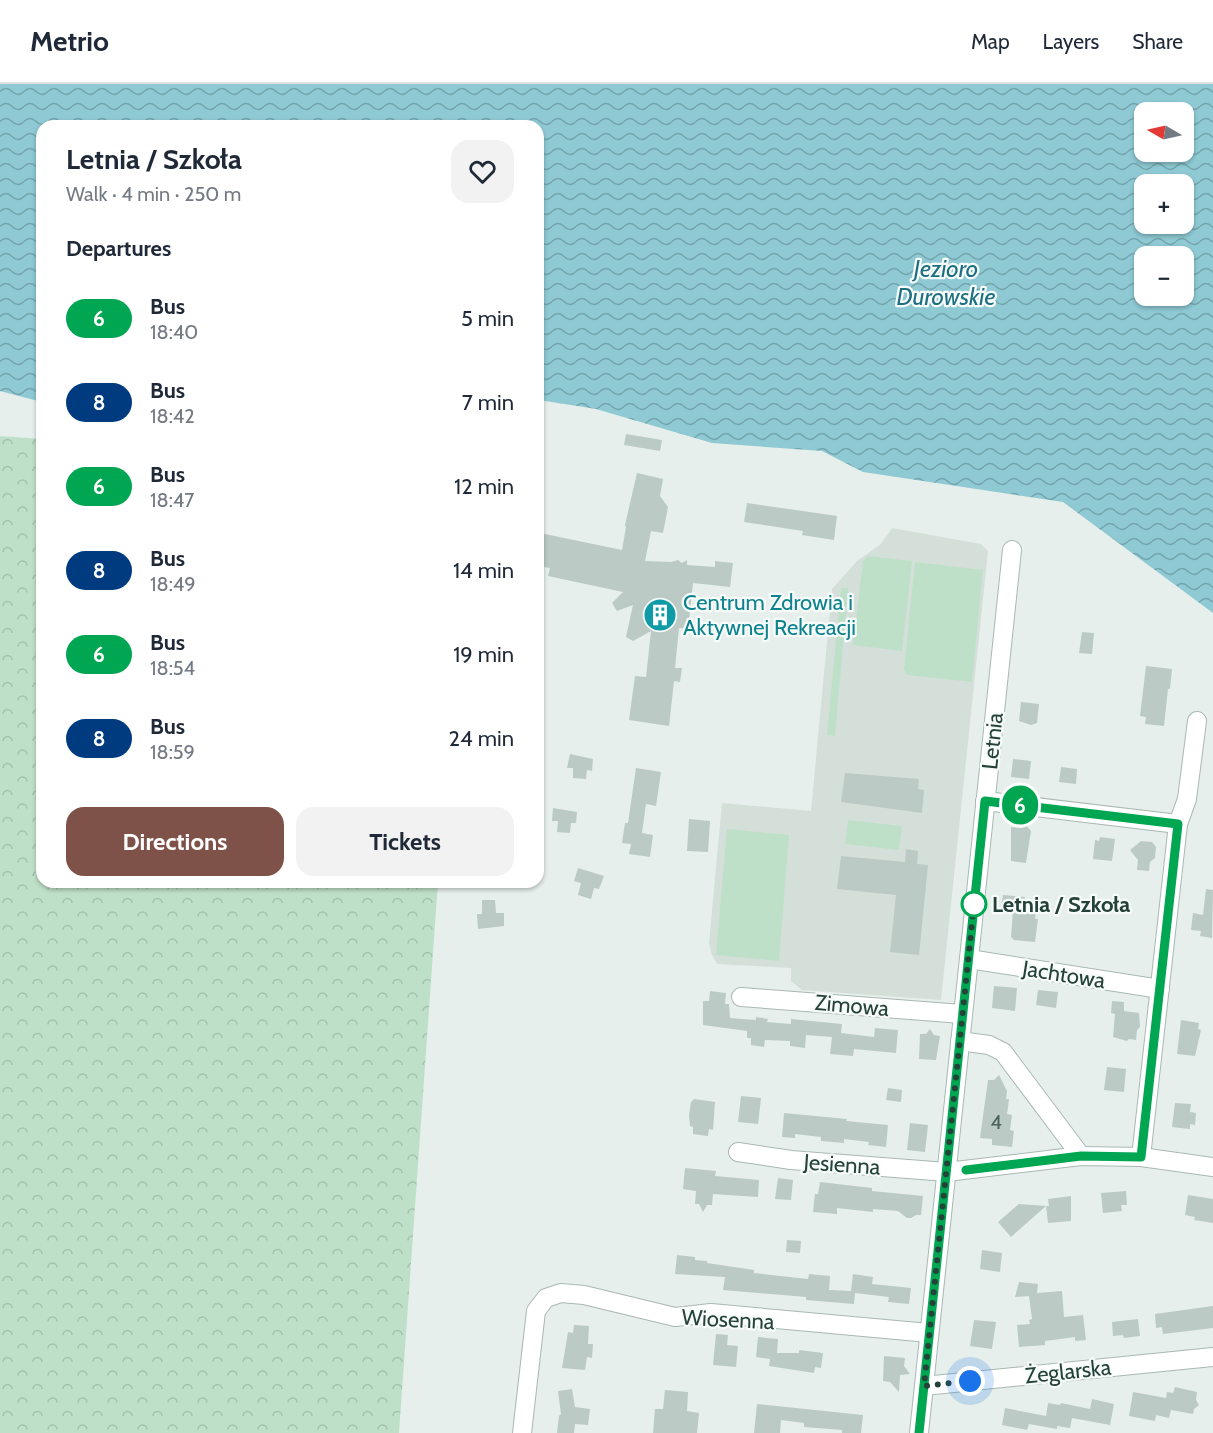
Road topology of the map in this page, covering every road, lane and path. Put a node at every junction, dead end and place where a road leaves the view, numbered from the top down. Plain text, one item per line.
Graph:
1 (1012, 550) dead end
2 (1197, 721) dead end
3 (985, 801) junction
4 (1178, 824) junction
5 (969, 959) junction
6 (1160, 988) junction
7 (741, 997) dead end
8 (962, 1014) junction
9 (960, 1041) junction
10 (738, 1152) dead end
11 (1081, 1156) junction
12 (1141, 1157) junction
13 (1213, 1167) edge
14 (947, 1172) junction
15 (929, 1333) junction
16 (1213, 1357) edge
17 (924, 1386) junction
18 (522, 1433) edge
19 (919, 1433) edge

1 - 3 street, Letnia
2 - 4 street
3 - 4 street
3 - 5 street, Letnia
4 - 6 street
5 - 6 street, Jachtowa
5 - 8 street, Letnia
6 - 12 street
7 - 8 street, Zimowa
8 - 9 street, Letnia
9 - 11 street
9 - 14 street, Letnia
10 - 14 street, Jesienna
11 - 12 street, Jesienna
11 - 14 street, Jesienna
12 - 13 street, Jesienna
14 - 15 street, Letnia
15 - 17 street, Letnia
15 - 18 street, Wiosenna
16 - 17 street, Żeglarska
17 - 19 street, Letnia

